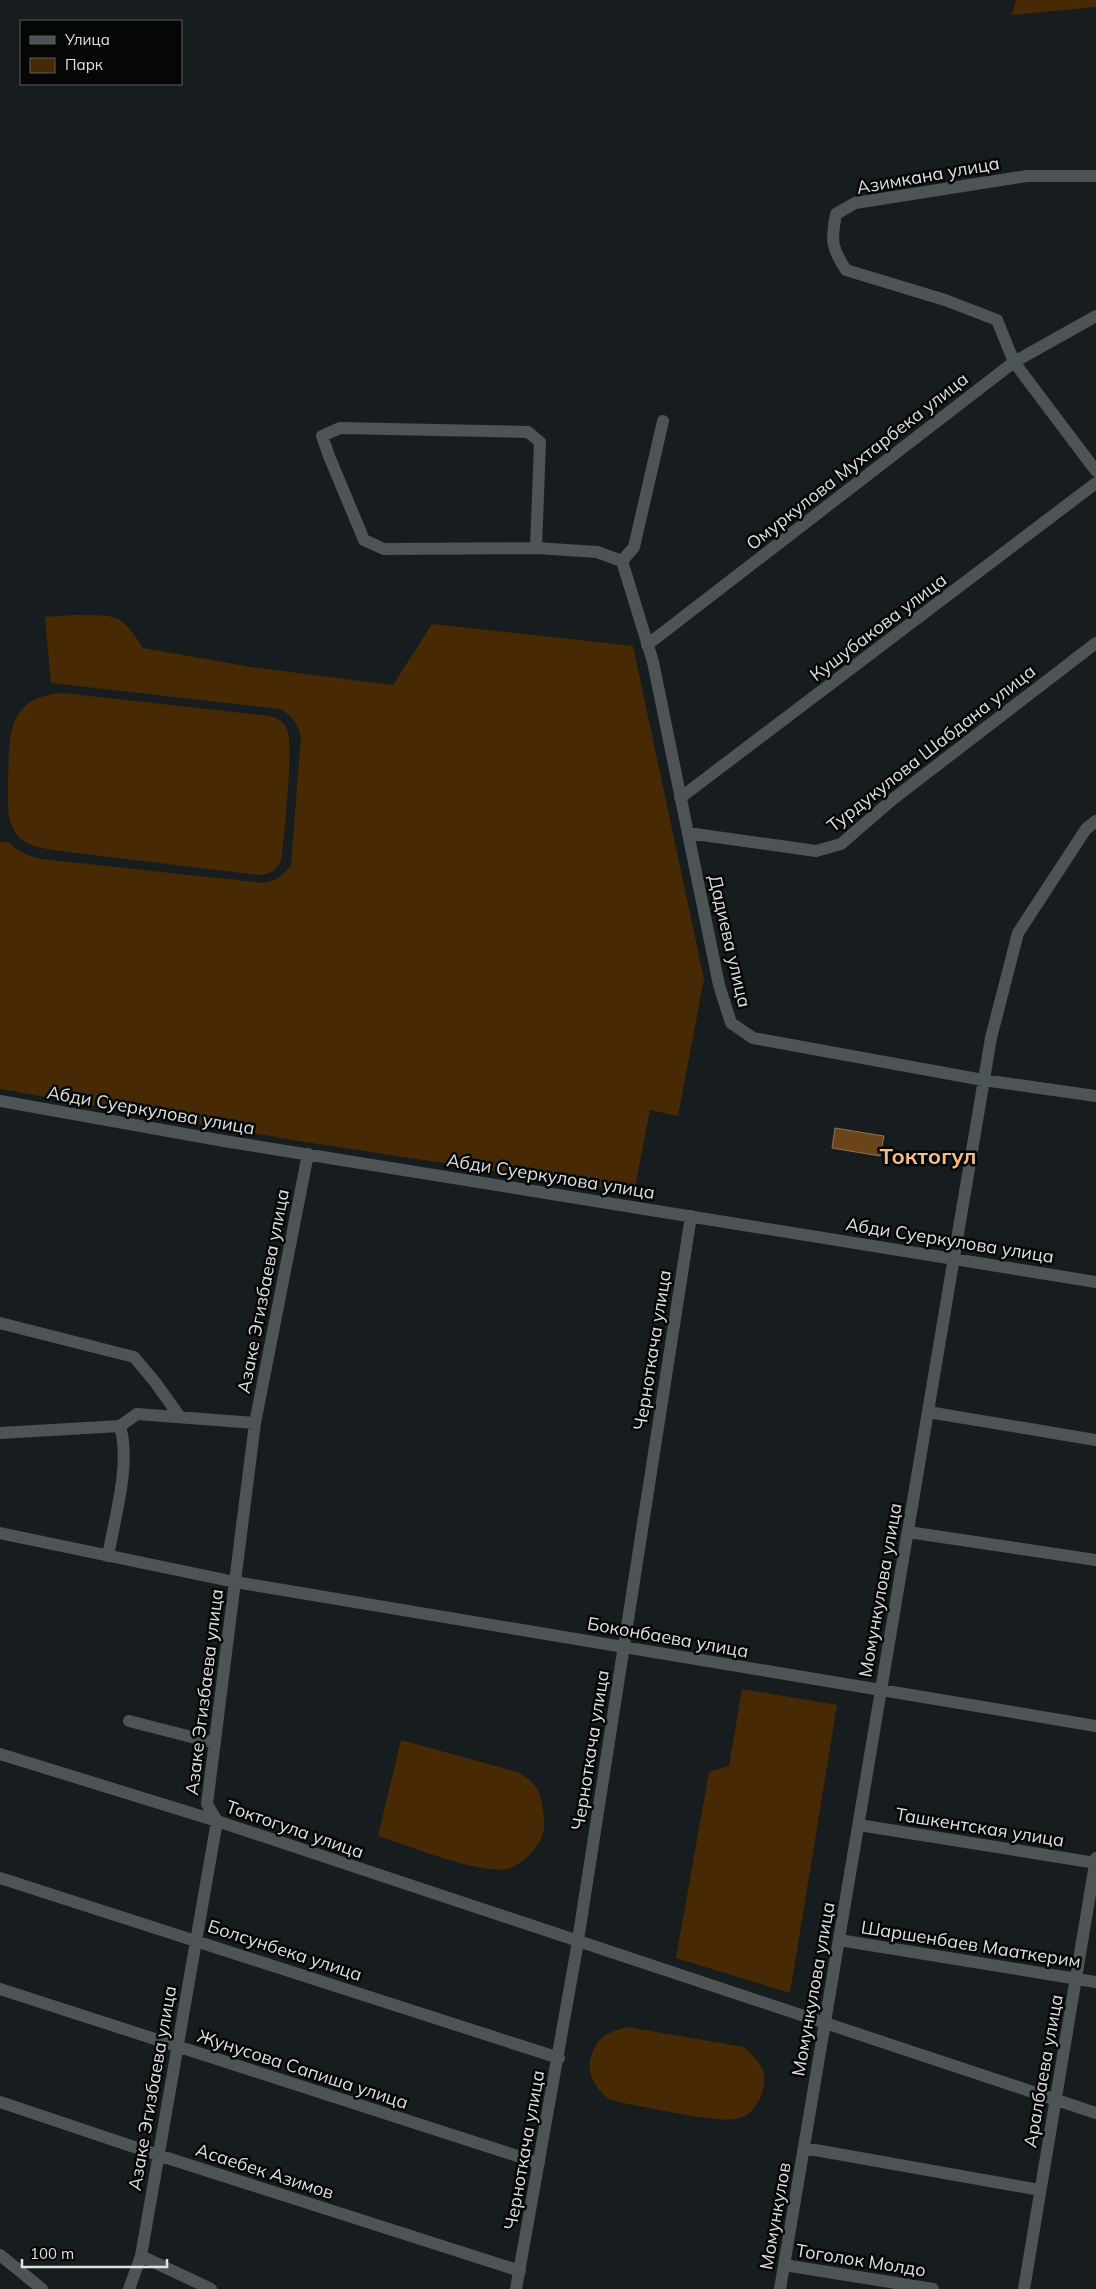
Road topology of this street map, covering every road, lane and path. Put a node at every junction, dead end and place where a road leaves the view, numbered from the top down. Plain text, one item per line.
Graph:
1 (1096, 176) edge
2 (1096, 316) edge
3 (1014, 362) junction
4 (663, 421) dead end
5 (1096, 471) edge
6 (1096, 484) edge
7 (536, 548) junction
8 (622, 561) junction
9 (1096, 643) edge
10 (647, 645) junction
11 (680, 798) junction
12 (1096, 821) edge
13 (688, 833) junction
14 (984, 1080) junction
15 (1096, 1096) edge
16 (0, 1101) edge
17 (308, 1154) junction
18 (691, 1216) junction
19 (954, 1258) junction
20 (1096, 1282) edge
21 (0, 1323) edge
22 (928, 1412) junction
23 (180, 1417) junction
24 (255, 1423) junction
25 (120, 1426) junction
26 (0, 1433) edge
27 (1096, 1440) edge
28 (908, 1532) junction
29 (0, 1533) edge
30 (108, 1556) junction
31 (1096, 1560) edge
32 (235, 1582) junction
33 (624, 1647) junction
34 (881, 1690) junction
35 (129, 1721) dead end
36 (1096, 1726) edge
37 (215, 1743) junction
38 (0, 1754) edge
39 (217, 1821) junction
40 (859, 1825) junction
41 (1096, 1862) edge
42 (0, 1878) edge
43 (196, 1940) junction
44 (839, 1940) junction
45 (578, 1941) junction
46 (1076, 1979) junction
47 (1096, 1982) edge
48 (0, 1989) edge
49 (825, 2023) junction
50 (177, 2047) junction
51 (559, 2058) junction
52 (1056, 2100) junction
53 (0, 2102) edge
54 (1096, 2113) edge
55 (804, 2148) junction
56 (158, 2155) junction
57 (539, 2163) junction
58 (1040, 2190) junction
59 (0, 2255) edge
60 (141, 2256) junction
61 (784, 2265) junction
62 (520, 2271) junction
63 (42, 2289) edge
64 (129, 2289) edge
65 (211, 2289) edge
66 (516, 2289) edge
67 (780, 2289) edge
68 (933, 2289) edge
69 (1024, 2289) edge

1 - 3 street, Азимкана улица
2 - 3 street, Омуркулова Мухтарбека улица
3 - 5 street
3 - 10 street, Омуркулова Мухтарбека улица
4 - 8 street
6 - 11 street, Кушубакова улица
7 - 7 street
7 - 8 street
8 - 10 street, Дадиева улица
9 - 13 street, Турдукулова Шабдана улица
10 - 11 street, Дадиева улица
11 - 13 street, Дадиева улица
12 - 14 street, Момункулова улица
13 - 14 street, Дадиева улица
14 - 15 street, Дадиева улица
14 - 19 street, Момункулова улица
16 - 17 street, Абди Суеркулова улица
17 - 18 street, Абди Суеркулова улица
17 - 24 street, Азаке Эгизбаева улица
18 - 19 street, Абди Суеркулова улица
18 - 33 street, Черноткача улица
19 - 20 street, Абди Суеркулова улица
19 - 22 street, Момункулова улица
21 - 23 street
22 - 27 street
22 - 28 street, Момункулова улица
23 - 24 street
23 - 25 street
24 - 32 street, Азаке Эгизбаева улица
25 - 26 street
25 - 30 street
28 - 31 street
28 - 34 street, Момункулова улица
29 - 30 street, Боконбаева улица
30 - 32 street, Боконбаева улица
32 - 33 street, Боконбаева улица
32 - 37 street, Азаке Эгизбаева улица
33 - 34 street, Боконбаева улица
33 - 45 street, Черноткача улица
34 - 36 street, Боконбаева улица
34 - 40 street, Момункулова улица
35 - 37 street
37 - 39 street, Азаке Эгизбаева улица
38 - 39 street, Токтогула улица
39 - 43 street, Азаке Эгизбаева улица
39 - 45 street, Токтогула улица
40 - 41 street, Ташкентская улица
40 - 44 street, Момункулова улица
41 - 46 street, Аралбаева улица
42 - 43 street, Болсунбека улица
43 - 50 street, Азаке Эгизбаева улица
43 - 51 street, Болсунбека улица
44 - 46 street, Шаршенбаев Мааткерим
44 - 49 street, Момункулова улица
45 - 49 street, Токтогула улица
45 - 51 street, Черноткача улица
46 - 47 street, Шаршенбаев Мааткерим
46 - 52 street, Аралбаева улица
48 - 50 street, Жунусова Сапиша улица
49 - 52 street, Токтогула улица
49 - 55 street, Момункулова улица
50 - 56 street, Азаке Эгизбаева улица
50 - 57 street, Жунусова Сапиша улица
51 - 57 street, Черноткача улица
52 - 54 street, Токтогула улица
52 - 58 street, Аралбаева улица
53 - 56 street, Асаебек Азимов
55 - 58 street
55 - 61 street, Момункулов
56 - 60 street, Азаке Эгизбаева улица
56 - 62 street, Асаебек Азимов
57 - 62 street, Черноткача улица
58 - 69 street, Аралбаева улица
59 - 63 street
60 - 64 street, Азаке Эгизбаева улица
60 - 65 street
61 - 67 street, Момункулов
61 - 68 street, Тоголок Молдо
62 - 66 street, Черноткача улица

